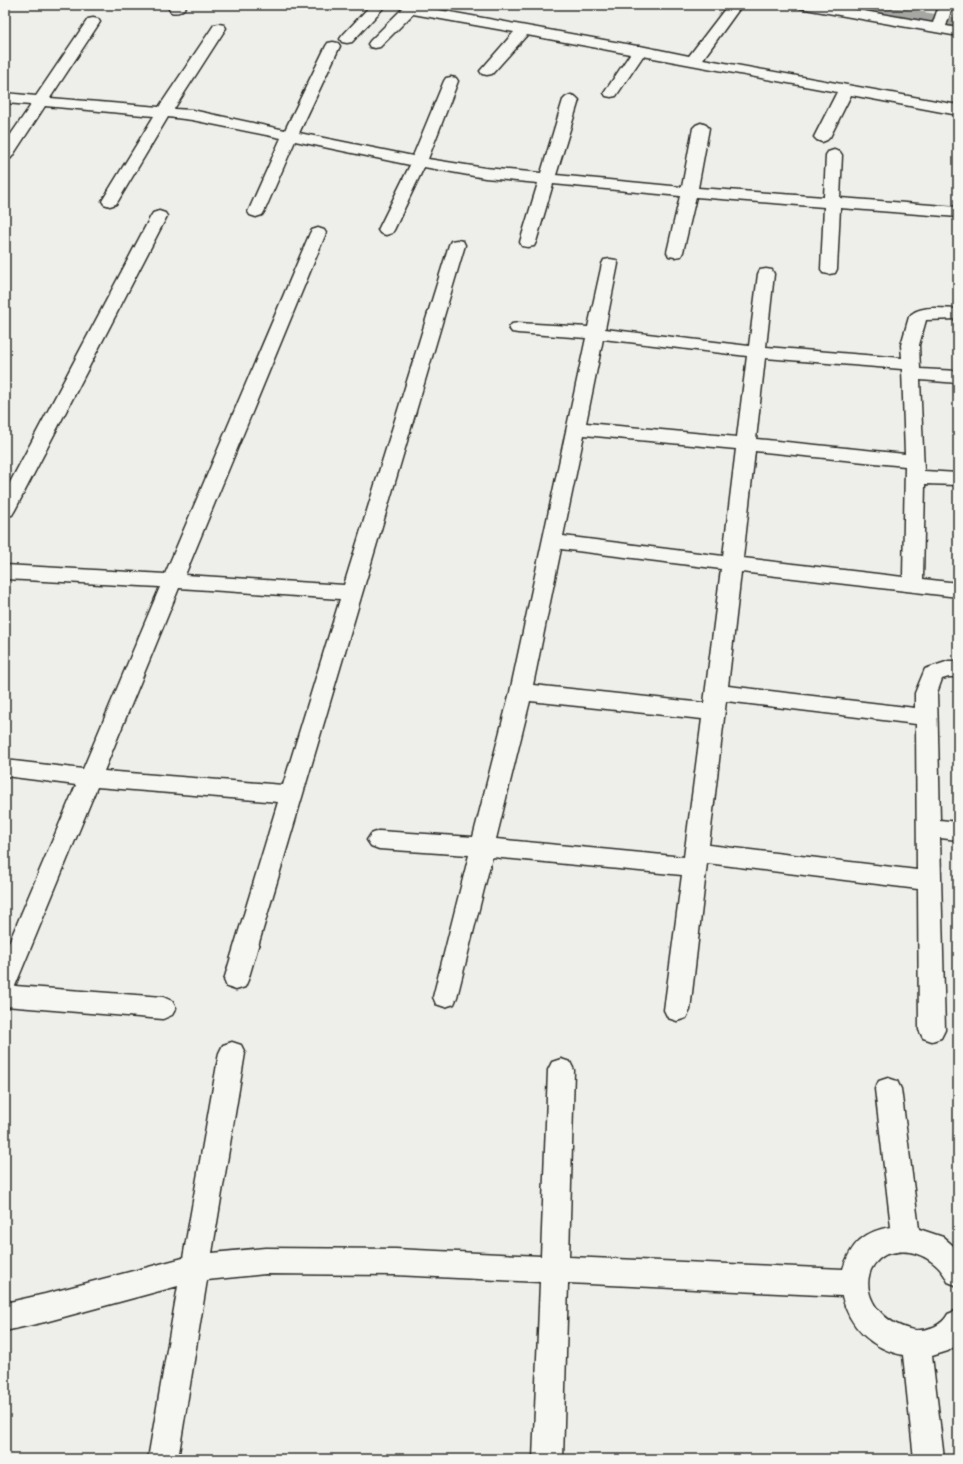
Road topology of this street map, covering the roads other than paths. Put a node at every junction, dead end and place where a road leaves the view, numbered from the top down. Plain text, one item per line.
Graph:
1 (379, 5) edge
2 (735, 5) edge
3 (805, 5) edge
4 (946, 5) edge
5 (93, 22) dead end
6 (939, 25) junction
7 (219, 28) dead end
8 (524, 30) junction
9 (958, 32) edge
10 (347, 39) dead end
11 (375, 44) dead end
12 (333, 46) dead end
13 (640, 50) junction
14 (694, 60) junction
15 (487, 71) dead end
16 (451, 81) dead end
17 (846, 89) junction
18 (611, 93) dead end
19 (5, 98) edge
20 (571, 100) dead end
21 (40, 101) junction
22 (958, 110) edge
23 (164, 112) junction
24 (701, 128) dead end
25 (290, 136) junction
26 (822, 137) dead end
27 (5, 155) edge
28 (834, 155) dead end
29 (418, 162) junction
30 (547, 179) junction
31 (689, 192) junction
32 (110, 201) dead end
33 (832, 203) junction
34 (256, 212) dead end
35 (958, 212) edge
36 (159, 216) dead end
37 (386, 230) dead end
38 (318, 233) dead end
39 (528, 242) dead end
40 (457, 245) dead end
41 (675, 252) dead end
42 (610, 264) dead end
43 (829, 269) dead end
44 (766, 274) dead end
45 (958, 314) edge
46 (518, 328) dead end
47 (595, 333) junction
48 (757, 352) junction
49 (910, 369) junction
50 (958, 377) edge
51 (575, 428) junction
52 (746, 444) junction
53 (914, 469) junction
54 (958, 479) edge
55 (5, 510) edge
56 (552, 541) junction
57 (732, 564) junction
58 (5, 572) edge
59 (173, 581) junction
60 (914, 585) junction
61 (958, 590) edge
62 (352, 593) junction
63 (958, 669) edge
64 (521, 692) junction
65 (715, 702) junction
66 (927, 717) junction
67 (5, 768) edge
68 (90, 778) junction
69 (292, 794) junction
70 (929, 828) junction
71 (958, 831) edge
72 (379, 840) dead end
73 (482, 847) junction
74 (696, 860) junction
75 (930, 881) junction
76 (236, 980) dead end
77 (5, 981) edge
78 (5, 996) edge
79 (446, 998) dead end
80 (163, 1008) dead end
81 (677, 1010) dead end
82 (932, 1030) dead end
83 (232, 1053) dead end
84 (560, 1070) dead end
85 (888, 1090) dead end
86 (906, 1238) junction
87 (195, 1268) junction
88 (554, 1269) junction
89 (958, 1273) edge
90 (853, 1283) junction
91 (5, 1317) edge
92 (958, 1324) edge
93 (916, 1344) junction
94 (163, 1459) edge
95 (548, 1459) edge
96 (929, 1459) edge

1 - 10 street
2 - 14 street
3 - 6 street
4 - 6 street
5 - 21 street
6 - 9 street
7 - 23 street
8 - 11 street
8 - 13 street
8 - 15 street
12 - 25 street
13 - 14 street
13 - 18 street
14 - 17 street
16 - 29 street
17 - 22 street
17 - 26 street
19 - 21 street
20 - 30 street
21 - 23 street
21 - 27 street
23 - 25 street
23 - 32 street
24 - 31 street
25 - 29 street
25 - 34 street
28 - 33 street
29 - 30 street
29 - 37 street
30 - 31 street
30 - 39 street
31 - 33 street
31 - 41 street
33 - 35 street
33 - 43 street
36 - 55 street
38 - 59 street
40 - 62 street
42 - 47 street
44 - 48 street
45 - 49 street
46 - 47 street
47 - 48 street
47 - 51 street
48 - 49 street
48 - 52 street
49 - 50 street
49 - 53 street
51 - 52 street
51 - 56 street
52 - 53 street
52 - 57 street
53 - 54 street
53 - 60 street
56 - 57 street
56 - 64 street
57 - 60 street
57 - 65 street
58 - 59 street
59 - 62 street
59 - 68 street
60 - 61 street
62 - 69 street
63 - 66 street
64 - 65 street
64 - 73 street
65 - 66 street
65 - 74 street
66 - 70 street
67 - 68 street
68 - 69 street
68 - 77 street
69 - 76 street
70 - 71 street
70 - 75 street
72 - 73 street
73 - 74 street
73 - 79 street
74 - 75 street
74 - 81 street
75 - 82 street
78 - 80 street
83 - 87 street
84 - 88 street
85 - 86 street
86 - 89 street
86 - 90 street
87 - 88 street
87 - 91 street
87 - 94 street
88 - 90 street
88 - 95 street
90 - 93 street
92 - 93 street
93 - 96 street

